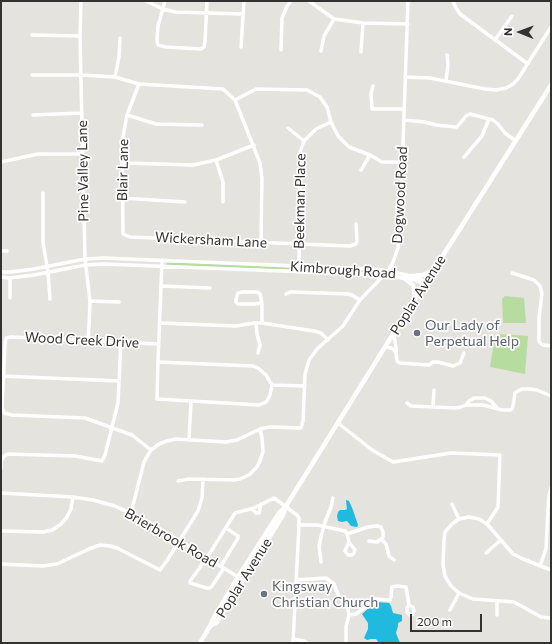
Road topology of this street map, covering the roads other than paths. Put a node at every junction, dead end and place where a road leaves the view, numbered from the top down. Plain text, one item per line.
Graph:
1 (81, 1) edge
2 (146, 1) edge
3 (165, 1) edge
4 (207, 1) edge
5 (244, 1) edge
6 (291, 1) edge
7 (310, 1) edge
8 (408, 1) edge
9 (453, 1) edge
10 (163, 9) junction
11 (206, 13) junction
12 (243, 14) junction
13 (512, 16) dead end
14 (334, 19) junction
15 (363, 23) junction
16 (408, 24) junction
17 (551, 28) edge
18 (32, 35) dead end
19 (80, 36) junction
20 (120, 38) dead end
21 (495, 40) junction
22 (241, 47) dead end
23 (281, 50) dead end
24 (321, 51) dead end
25 (361, 52) dead end
26 (447, 55) dead end
27 (528, 64) junction
28 (32, 75) dead end
29 (81, 75) junction
30 (115, 77) junction
31 (406, 78) junction
32 (446, 81) junction
33 (139, 84) junction
34 (551, 85) edge
35 (373, 86) dead end
36 (549, 93) edge
37 (236, 100) junction
38 (404, 109) junction
39 (82, 113) junction
40 (33, 115) dead end
41 (127, 115) junction
42 (489, 119) junction
43 (404, 120) junction
44 (331, 122) junction
45 (202, 125) dead end
46 (288, 128) dead end
47 (304, 141) junction
48 (516, 141) junction
49 (254, 145) junction
50 (83, 154) junction
51 (370, 155) junction
52 (464, 157) dead end
53 (216, 160) junction
54 (1, 162) edge
55 (122, 162) junction
56 (402, 162) junction
57 (361, 170) dead end
58 (43, 193) dead end
59 (122, 198) junction
60 (185, 202) dead end
61 (223, 202) dead end
62 (356, 224) dead end
63 (123, 234) joint
64 (261, 243) junction
65 (300, 244) junction
66 (1, 251) edge
67 (7, 251) dead end
68 (85, 259) junction
69 (162, 260) junction
70 (85, 265) junction
71 (48, 266) junction
72 (162, 266) junction
73 (299, 266) junction
74 (434, 269) junction
75 (388, 271) junction
76 (1, 272) edge
77 (48, 272) junction
78 (298, 272) junction
79 (512, 273) dead end
80 (383, 275) junction
81 (412, 276) junction
82 (1, 277) edge
83 (10, 278) junction
84 (404, 278) junction
85 (425, 283) junction
86 (162, 286) junction
87 (210, 288) dead end
88 (286, 294) dead end
89 (10, 298) dead end
90 (50, 299) dead end
91 (360, 300) junction
92 (90, 301) junction
93 (414, 301) junction
94 (119, 302) dead end
95 (262, 303) junction
96 (160, 323) junction
97 (256, 323) junction
98 (262, 323) junction
99 (394, 333) junction
100 (88, 340) junction
101 (328, 340) junction
102 (121, 341) junction
103 (158, 344) junction
104 (385, 346) junction
105 (551, 346) edge
106 (258, 353) dead end
107 (396, 353) junction
108 (464, 354) dead end
109 (158, 362) junction
110 (2, 376) edge
111 (119, 381) junction
112 (272, 385) junction
113 (305, 386) junction
114 (434, 390) dead end
115 (551, 396) edge
116 (191, 402) junction
117 (407, 403) dead end
118 (466, 405) junction
119 (433, 407) junction
120 (497, 408) junction
121 (338, 423) junction
122 (112, 427) junction
123 (260, 429) junction
124 (189, 440) junction
125 (151, 450) junction
126 (1, 469) edge
127 (203, 479) junction
128 (178, 481) dead end
129 (551, 488) edge
130 (1, 493) edge
131 (73, 497) junction
132 (333, 498) dead end
133 (261, 504) junction
134 (452, 504) dead end
135 (286, 506) junction
136 (252, 509) junction
137 (549, 509) edge
138 (131, 513) junction
139 (459, 519) junction
140 (487, 524) junction
141 (299, 525) junction
142 (324, 527) junction
143 (226, 528) junction
144 (1, 531) edge
145 (347, 534) junction
146 (381, 539) junction
147 (180, 540) junction
148 (501, 540) junction
149 (369, 541) dead end
150 (349, 542) dead end
151 (486, 553) dead end
152 (207, 558) junction
153 (394, 560) dead end
154 (321, 562) dead end
155 (1, 564) edge
156 (540, 566) junction
157 (222, 567) junction
158 (551, 570) edge
159 (240, 579) junction
160 (296, 580) junction
161 (459, 593) junction
162 (497, 601) junction
163 (410, 605) dead end
164 (450, 610) dead end
165 (349, 615) junction
166 (497, 615) dead end
167 (551, 618) edge
168 (293, 641) edge
169 (200, 643) edge
170 (307, 643) edge
171 (346, 643) edge

1 - 19 street, Pine Valley Lane
2 - 10 street
3 - 10 street
4 - 11 street
5 - 12 street
6 - 23 street
7 - 14 street
8 - 16 street, Dogwood Road
9 - 21 street
10 - 11 street
10 - 11 street
11 - 12 street
12 - 22 street
13 - 21 street
14 - 15 street
14 - 24 street
15 - 16 street
15 - 25 street
16 - 31 street, Dogwood Road
17 - 27 street
18 - 19 street
19 - 29 street, Pine Valley Lane
20 - 30 street
21 - 27 street
26 - 32 street
27 - 32 street
28 - 29 street
29 - 30 street
29 - 39 street, Pine Valley Lane
30 - 33 street
31 - 32 street
31 - 38 street, Dogwood Road
33 - 37 street
33 - 41 street, Blair Lane
34 - 36 main road, Poplar Avenue
35 - 38 street
36 - 48 main road, Poplar Avenue
37 - 44 street
37 - 49 street
38 - 43 street, Dogwood Road
39 - 40 street
39 - 50 street, Pine Valley Lane
41 - 45 street
41 - 55 street, Blair Lane
42 - 43 street
42 - 48 street
42 - 52 street
43 - 56 street, Dogwood Road
44 - 47 street, Beekman Place
44 - 51 street
46 - 47 street
47 - 65 street, Beekman Place
48 - 74 main road, Poplar Avenue
49 - 53 street
49 - 64 street
50 - 54 street
50 - 68 street, Pine Valley Lane
51 - 56 street
51 - 57 street
53 - 55 street
53 - 61 street
55 - 59 street, Blair Lane
56 - 75 street, Dogwood Road
58 - 71 street
59 - 60 street
59 - 63 street, Blair Lane
62 - 65 street, Wickersham Lane
63 - 64 street, Wickersham Lane
64 - 65 street, Wickersham Lane
65 - 73 street, Beekman Place
66 - 67 street
68 - 69 street, Kimbrough Road
68 - 70 street, Pine Valley Lane
68 - 71 street, Kimbrough Road
69 - 72 street
69 - 73 street, Kimbrough Road
70 - 72 street, Kimbrough Road
70 - 77 street, Kimbrough Road
70 - 92 street, Pine Valley Lane
71 - 76 street, Kimbrough Road
71 - 77 street
72 - 78 street, Kimbrough Road
72 - 86 street
73 - 75 street, Kimbrough Road
73 - 78 street, Beekman Place
74 - 81 main road
74 - 85 main road, Poplar Avenue
75 - 80 street, Dogwood Road
75 - 81 street, Kimbrough Road
77 - 83 street, Kimbrough Road
77 - 90 street
78 - 80 street, Kimbrough Road
79 - 105 street
80 - 84 street, Kimbrough Road
80 - 91 street, Dogwood Road
81 - 85 street, Kimbrough Road
82 - 83 street, Kimbrough Road
83 - 89 street
84 - 85 street, Kimbrough Road
84 - 93 main road
85 - 93 main road, Poplar Avenue
86 - 87 street
86 - 96 street
88 - 91 street
91 - 101 street, Dogwood Road
92 - 94 street
92 - 100 street, Pine Valley Lane
93 - 99 main road, Poplar Avenue
95 - 95 street
95 - 98 street
96 - 97 street
96 - 103 street
97 - 98 street
97 - 106 street
98 - 101 street
99 - 104 main road, Poplar Avenue
99 - 107 street
100 - 102 street, Wood Creek Drive
100 - 110 street, Wood Creek Drive
101 - 113 street, Dogwood Road
102 - 103 street, Wood Creek Drive
102 - 111 street
103 - 109 street
104 - 107 street
104 - 121 main road, Poplar Avenue
107 - 108 street
109 - 112 street
109 - 116 street
110 - 111 street
110 - 122 street
111 - 122 street
112 - 113 street
112 - 116 street
113 - 123 street, Dogwood Road
114 - 119 street
115 - 120 street
116 - 124 street
117 - 119 street
118 - 119 street
118 - 120 street
118 - 120 street
121 - 135 main road, Poplar Avenue
121 - 140 street
122 - 125 street
122 - 126 street
123 - 124 street
123 - 127 street
124 - 125 street
125 - 138 street
127 - 128 street
127 - 147 street
129 - 137 street
130 - 131 street, Brierbrook Road
131 - 138 street, Brierbrook Road
131 - 144 street
132 - 142 street
133 - 135 street
133 - 136 street
133 - 136 street
134 - 139 street
135 - 141 street
135 - 159 main road, Poplar Avenue
136 - 143 street
137 - 156 street
138 - 147 street, Brierbrook Road
139 - 140 street
139 - 161 street
140 - 148 street
141 - 142 street
141 - 160 street
142 - 145 street
142 - 154 street
143 - 152 street
143 - 157 street
145 - 146 street
145 - 150 street
146 - 149 street
146 - 153 street
147 - 152 street, Brierbrook Road
147 - 155 street
148 - 151 street
148 - 156 street
152 - 157 street, Brierbrook Road
152 - 157 street
156 - 158 street
157 - 159 street, Brierbrook Road
159 - 169 main road, Poplar Avenue
160 - 165 street
160 - 168 street
161 - 162 street
161 - 164 street
162 - 166 street
162 - 167 street
163 - 165 street
165 - 171 street
168 - 170 street

